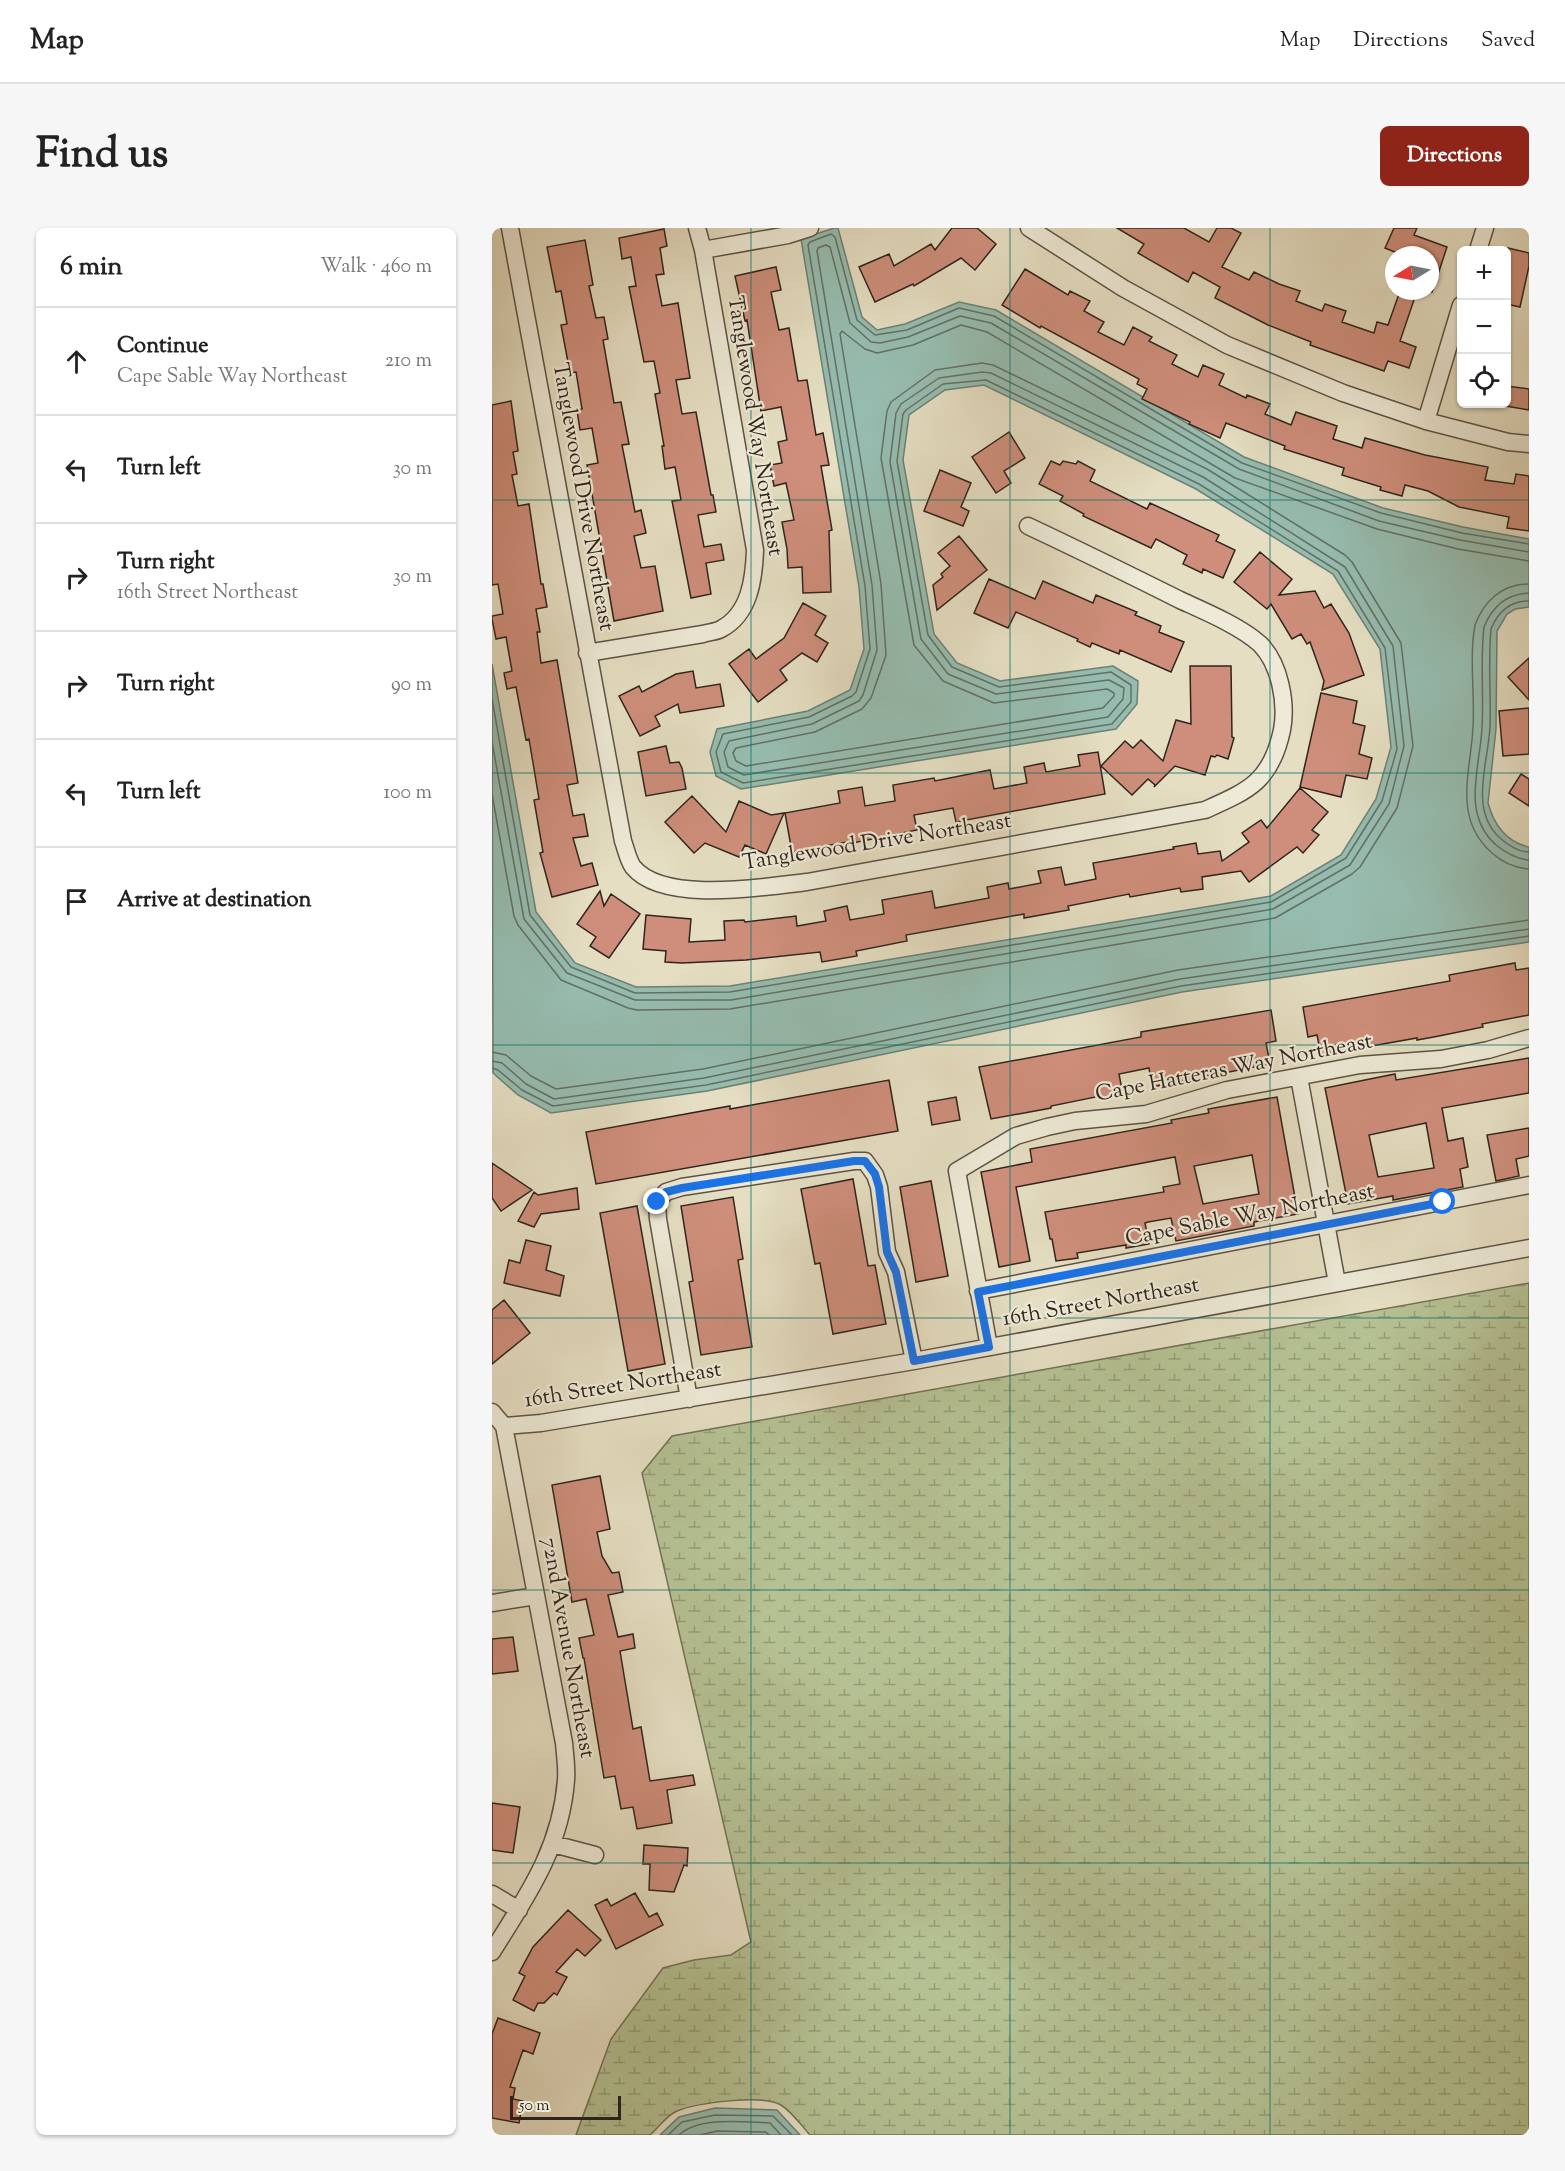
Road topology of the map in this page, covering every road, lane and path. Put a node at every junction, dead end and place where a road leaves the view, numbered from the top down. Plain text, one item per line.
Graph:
1 (510, 228) edge
2 (697, 228) edge
3 (1029, 228) edge
4 (1485, 228) edge
5 (804, 230) edge
6 (1479, 246) edge
7 (703, 250) junction
8 (1457, 318) edge
9 (1426, 421) junction
10 (1529, 444) edge
11 (1028, 526) dead end
12 (587, 653) junction
13 (1529, 1038) edge
14 (1299, 1077) junction
15 (1529, 1185) edge
16 (1326, 1224) junction
17 (1529, 1248) edge
18 (1337, 1283) junction
19 (978, 1292) junction
20 (989, 1347) junction
21 (914, 1361) junction
22 (689, 1399) junction
23 (492, 1412) edge
24 (504, 1426) junction
25 (536, 1596) junction
26 (492, 1603) edge
27 (554, 1844) junction
28 (595, 1855) dead end
29 (492, 1894) edge
30 (519, 1910) junction
31 (492, 1952) edge

1 - 12 street, Tanglewood Drive Northeast
2 - 7 street, Tanglewood Way Northeast
3 - 9 street
4 - 6 street
5 - 7 street
7 - 12 street, Tanglewood Way Northeast
8 - 9 street
9 - 10 street
11 - 12 street, Tanglewood Drive Northeast
13 - 14 street, Cape Hatteras Way Northeast
14 - 16 street
14 - 19 street, Cape Hatteras Way Northeast
15 - 16 street, Cape Sable Way Northeast
16 - 18 street
16 - 19 street, Cape Sable Way Northeast
17 - 18 street, 16th Street Northeast
18 - 20 street, 16th Street Northeast
19 - 20 street
20 - 21 street, 16th Street Northeast
21 - 22 street, 16th Street Northeast
21 - 22 street
22 - 24 street, 16th Street Northeast
23 - 24 street, 72nd Avenue Northeast
24 - 25 street, 72nd Avenue Northeast
25 - 26 street
25 - 27 street, 72nd Avenue Northeast
27 - 28 street
27 - 30 street, 72nd Avenue Northeast
29 - 30 street
30 - 31 street, 72nd Avenue Northeast

